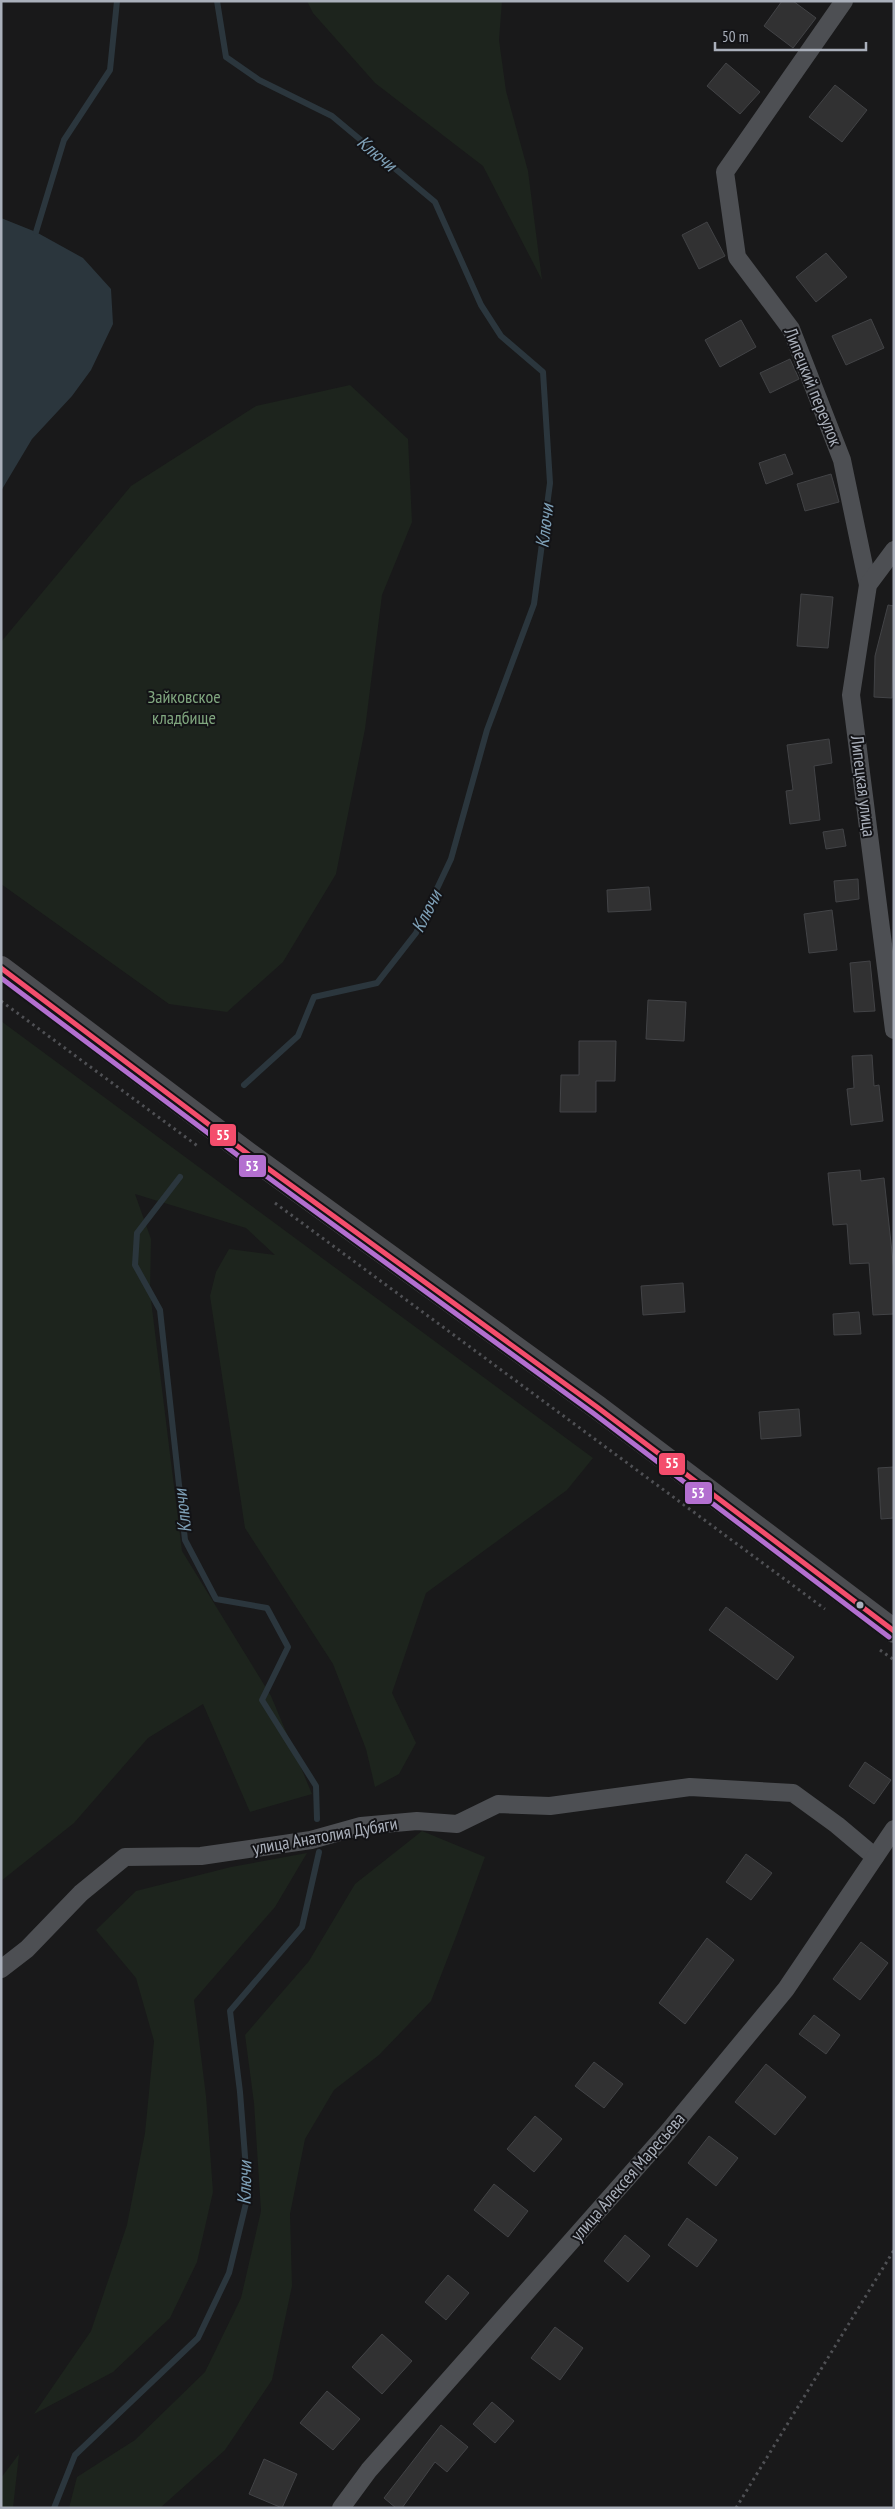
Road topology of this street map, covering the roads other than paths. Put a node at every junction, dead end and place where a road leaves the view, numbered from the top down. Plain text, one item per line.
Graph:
1 (844, 1) edge
2 (894, 550) edge
3 (868, 585) junction
4 (1, 968) edge
5 (894, 1030) edge
6 (894, 1631) edge
7 (894, 1829) edge
8 (875, 1857) junction
9 (1, 1969) edge
10 (341, 2508) edge

1 - 3 street, Липецкий переулок
2 - 3 street, Липецкая улица
3 - 5 street, Липецкая улица
4 - 6 main road
7 - 8 street, улица Алексея Маресьева
8 - 9 street, улица Анатолия Дубяги
8 - 10 street, улица Алексея Маресьева

